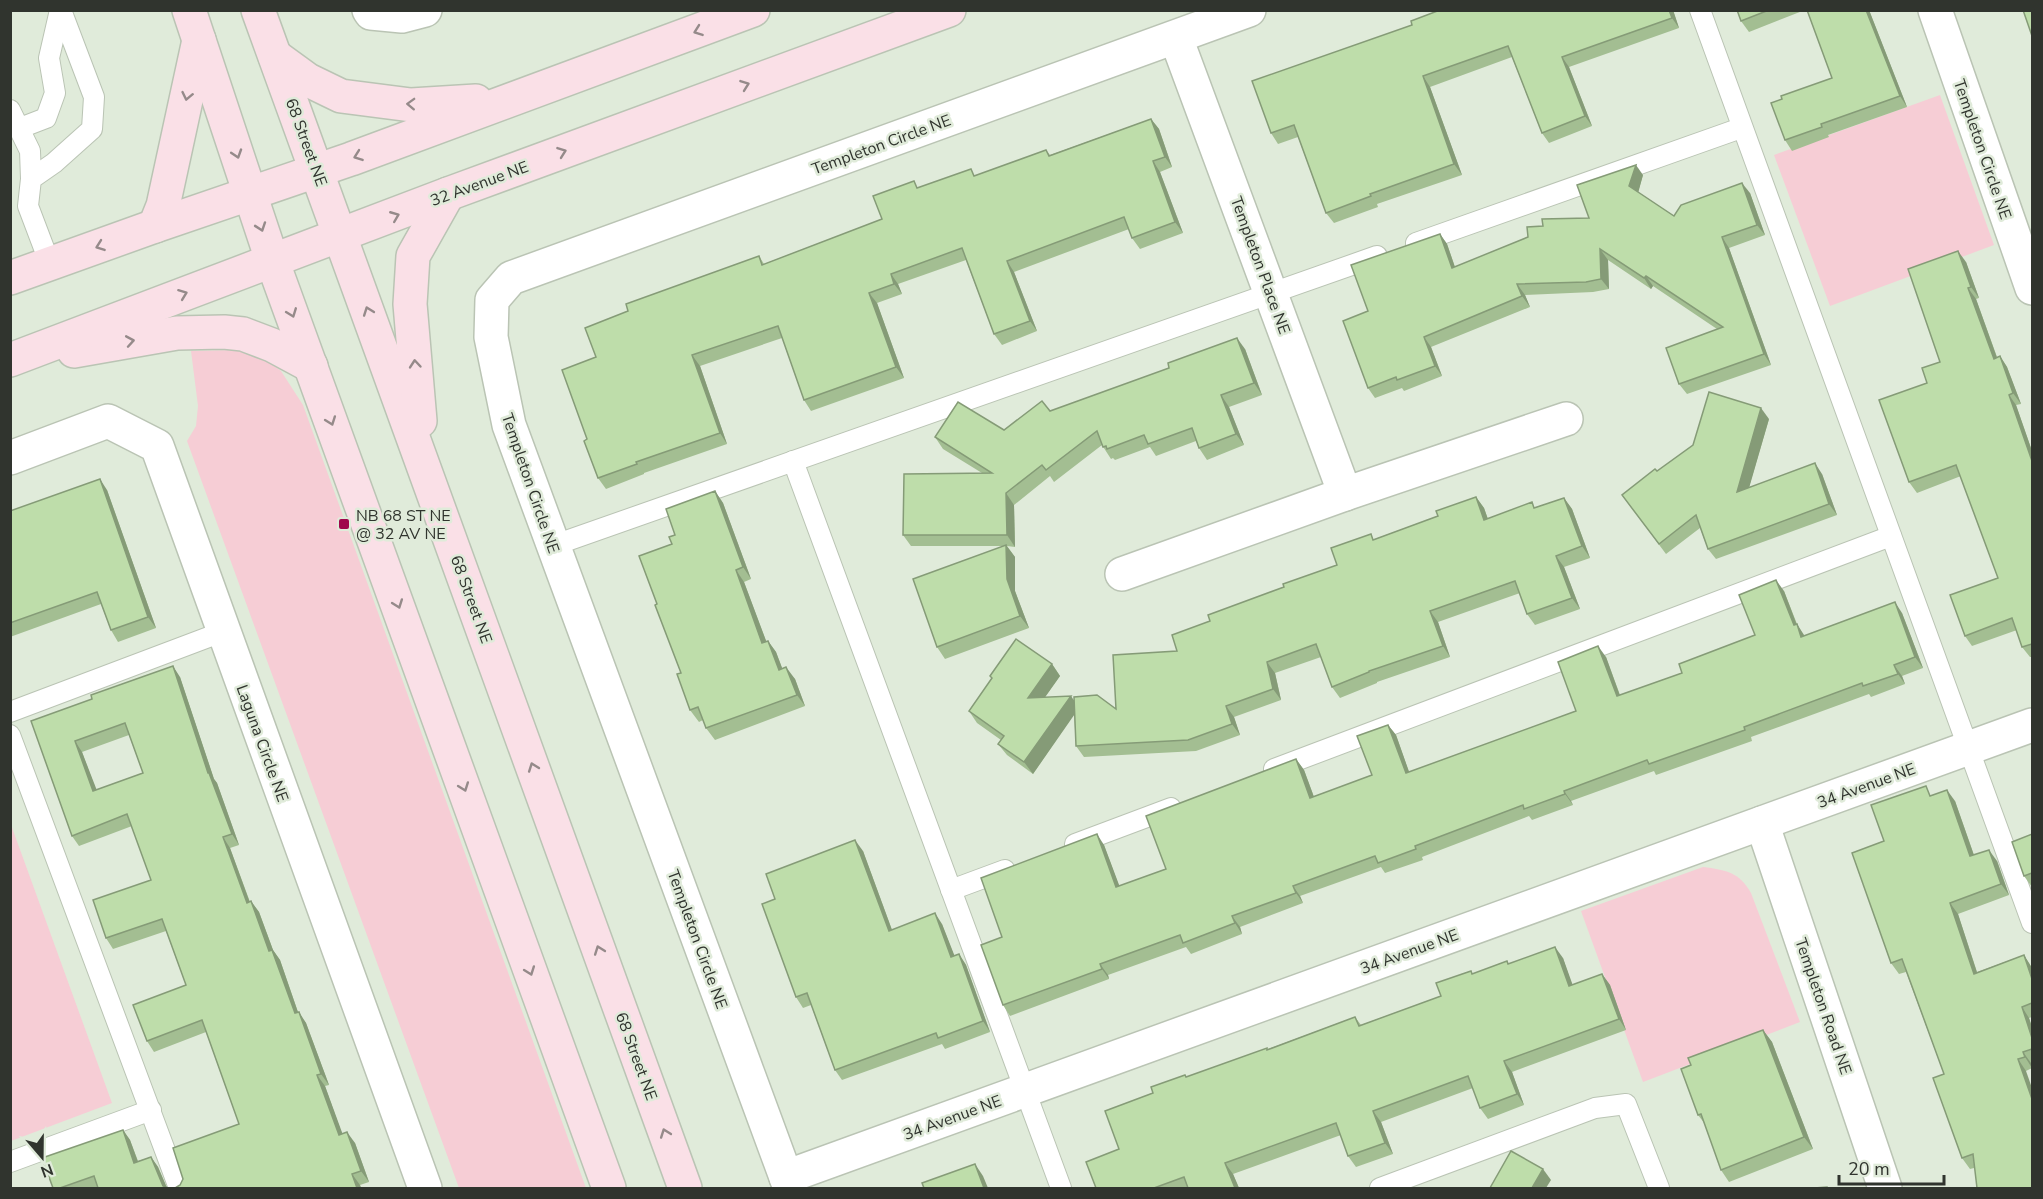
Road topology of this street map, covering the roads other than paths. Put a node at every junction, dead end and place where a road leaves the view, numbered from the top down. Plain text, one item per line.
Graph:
1 (61, 10) edge
2 (258, 10) edge
3 (369, 10) edge
4 (425, 10) edge
5 (753, 10) edge
6 (949, 10) edge
7 (1249, 10) edge
8 (1700, 10) edge
9 (1935, 10) edge
10 (194, 24) edge
11 (1176, 38) junction
12 (275, 56) junction
13 (511, 99) junction
14 (10, 110) edge
15 (1741, 128) junction
16 (20, 129) junction
17 (316, 170) junction
18 (30, 179) junction
19 (250, 194) junction
20 (448, 194) junction
21 (2019, 210) edge
22 (154, 226) junction
23 (341, 236) junction
24 (272, 260) junction
25 (50, 264) junction
26 (10, 279) edge
27 (2032, 288) edge
28 (1272, 293) junction
29 (10, 361) edge
30 (311, 366) junction
31 (1566, 419) dead end
32 (10, 458) edge
33 (793, 461) junction
34 (424, 465) junction
35 (1345, 494) junction
36 (1891, 536) junction
37 (552, 546) junction
38 (1122, 574) dead end
39 (222, 632) junction
40 (10, 712) edge
41 (2032, 725) edge
42 (10, 735) edge
43 (1969, 748) junction
44 (1253, 777) edge
45 (1186, 802) edge
46 (1762, 823) junction
47 (1052, 852) edge
48 (1018, 865) edge
49 (951, 890) junction
50 (2032, 922) edge
51 (1025, 1090) junction
52 (152, 1110) junction
53 (10, 1162) edge
54 (788, 1183) edge
55 (179, 1188) edge
56 (425, 1188) edge
57 (609, 1188) edge
58 (685, 1188) edge
59 (1061, 1188) edge
60 (1380, 1188) edge
61 (1659, 1188) edge
62 (1885, 1188) edge

1 - 16 lane
1 - 18 lane
2 - 12 main road, 68 Street NE
3 - 4 street
5 -> 13 main road
20 -> 6 main road, 32 Avenue NE
7 - 11 street, Templeton Circle NE
8 - 15 lane
9 - 21 street, Templeton Circle NE
10 -> 19 main road
10 -> 22 main road
11 - 28 street, Templeton Place NE
11 - 37 street, Templeton Circle NE
13 -> 12 main road
12 - 17 main road, 68 Street NE
13 -> 17 main road
14 - 16 lane
15 - 28 lane
15 - 36 lane
16 - 18 lane
17 - 19 main road
17 - 23 main road, 68 Street NE
18 - 25 lane
19 - 22 main road
19 -> 24 main road
23 -> 20 main road, 32 Avenue NE
34 -> 20 main road
21 - 27 street, Templeton Circle NE
22 -> 25 main road
23 - 24 main road, 32 Avenue NE
34 -> 23 main road, 68 Street NE
29 -> 24 main road, 32 Avenue NE
24 -> 30 main road
25 - 26 main road
28 - 33 lane
28 - 35 street, Templeton Place NE
29 -> 30 main road
30 -> 57 main road
31 - 35 street
32 - 39 street, Laguna Circle NE
33 - 37 lane
33 - 49 lane
58 -> 34 main road, 68 Street NE
35 - 38 street
36 - 43 lane
36 - 44 lane
37 - 54 street, Templeton Circle NE
39 - 40 lane
39 - 56 street, Laguna Circle NE
41 - 43 street, 34 Avenue NE
42 - 52 lane
43 - 46 street, 34 Avenue NE
43 - 50 lane
45 - 47 lane
46 - 51 street, 34 Avenue NE
46 - 62 street, Templeton Road NE
48 - 49 lane
49 - 51 lane
51 - 54 street, 34 Avenue NE
51 - 59 lane
52 - 53 lane
52 - 55 lane
60 - 61 lane

